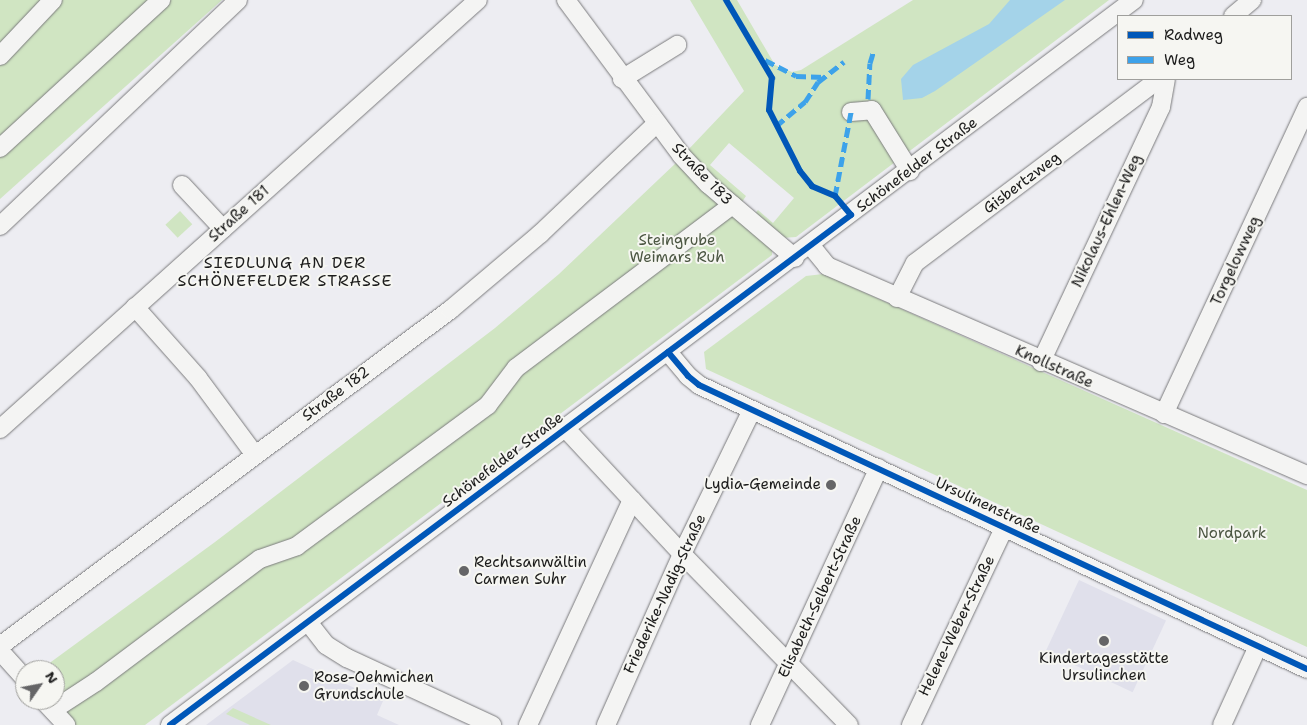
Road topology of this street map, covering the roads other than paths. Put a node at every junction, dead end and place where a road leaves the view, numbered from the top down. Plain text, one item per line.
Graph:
1 (53, 0) edge
2 (162, 0) edge
3 (238, 0) edge
4 (478, 0) edge
5 (566, 0) edge
6 (1134, 0) edge
7 (1252, 0) edge
8 (1120, 14) edge
9 (1234, 15) edge
10 (1117, 16) edge
11 (677, 45) dead end
12 (0, 56) edge
13 (622, 79) junction
14 (1158, 80) edge
15 (1166, 80) edge
16 (1307, 107) edge
17 (851, 112) dead end
18 (656, 124) junction
19 (0, 148) edge
20 (910, 171) junction
21 (182, 185) dead end
22 (732, 205) junction
23 (0, 226) edge
24 (223, 229) junction
25 (811, 246) junction
26 (795, 258) junction
27 (897, 298) junction
28 (135, 307) junction
29 (668, 352) junction
30 (1041, 362) junction
31 (752, 410) junction
32 (1164, 414) junction
33 (566, 428) junction
34 (0, 429) edge
35 (255, 455) junction
36 (879, 468) junction
37 (1307, 475) edge
38 (632, 500) junction
39 (1004, 528) junction
40 (682, 554) junction
41 (308, 622) junction
42 (0, 646) edge
43 (1258, 646) junction
44 (0, 651) edge
45 (790, 664) junction
46 (15, 668) edge
47 (1307, 669) edge
48 (65, 699) edge
49 (52, 710) edge
50 (66, 725) edge
51 (170, 725) edge
52 (492, 725) edge
53 (528, 725) edge
54 (606, 725) edge
55 (760, 725) edge
56 (849, 725) edge
57 (911, 725) edge
58 (1222, 725) edge

1 - 12 street
2 - 19 street
3 - 23 street
4 - 24 street, Straße 181
5 - 13 street, Straße 183
6 - 8 street, Schönefelder Straße
7 - 9 street
10 - 20 street, Schönefelder Straße
11 - 13 street
13 - 18 street, Straße 183
14 - 27 street, Gisbertzweg
15 - 30 street, Nikolaus-Ehlen-Weg
16 - 32 street, Torgelowweg
17 - 20 street
18 - 22 street, Straße 183
18 - 35 street, Straße 182
20 - 25 street, Schönefelder Straße
21 - 24 street
22 - 26 street, Straße 183
22 - 48 street
24 - 28 street, Straße 181
25 - 26 street, Schönefelder Straße
25 - 27 street, Knollstraße
26 - 29 street, Schönefelder Straße
27 - 30 street, Knollstraße
28 - 34 street, Straße 181
28 - 35 street
29 - 31 street, Ursulinenstraße
29 - 33 street, Schönefelder Straße
30 - 32 street, Knollstraße
31 - 36 street, Ursulinenstraße
31 - 40 street, Friederike-Nadig-Straße
32 - 37 street, Knollstraße
33 - 38 street
33 - 41 street, Schönefelder Straße
35 - 42 street, Straße 182
36 - 39 street, Ursulinenstraße
36 - 45 street, Elisabeth-Selbert-Straße
38 - 40 street
38 - 53 street
39 - 43 street, Ursulinenstraße
39 - 57 street, Helene-Weber-Straße
40 - 45 street
40 - 54 street, Friederike-Nadig-Straße
41 - 51 street, Schönefelder Straße
41 - 52 street
43 - 47 street, Ursulinenstraße
43 - 58 street
44 - 46 street
45 - 55 street, Elisabeth-Selbert-Straße
45 - 56 street
49 - 50 street

